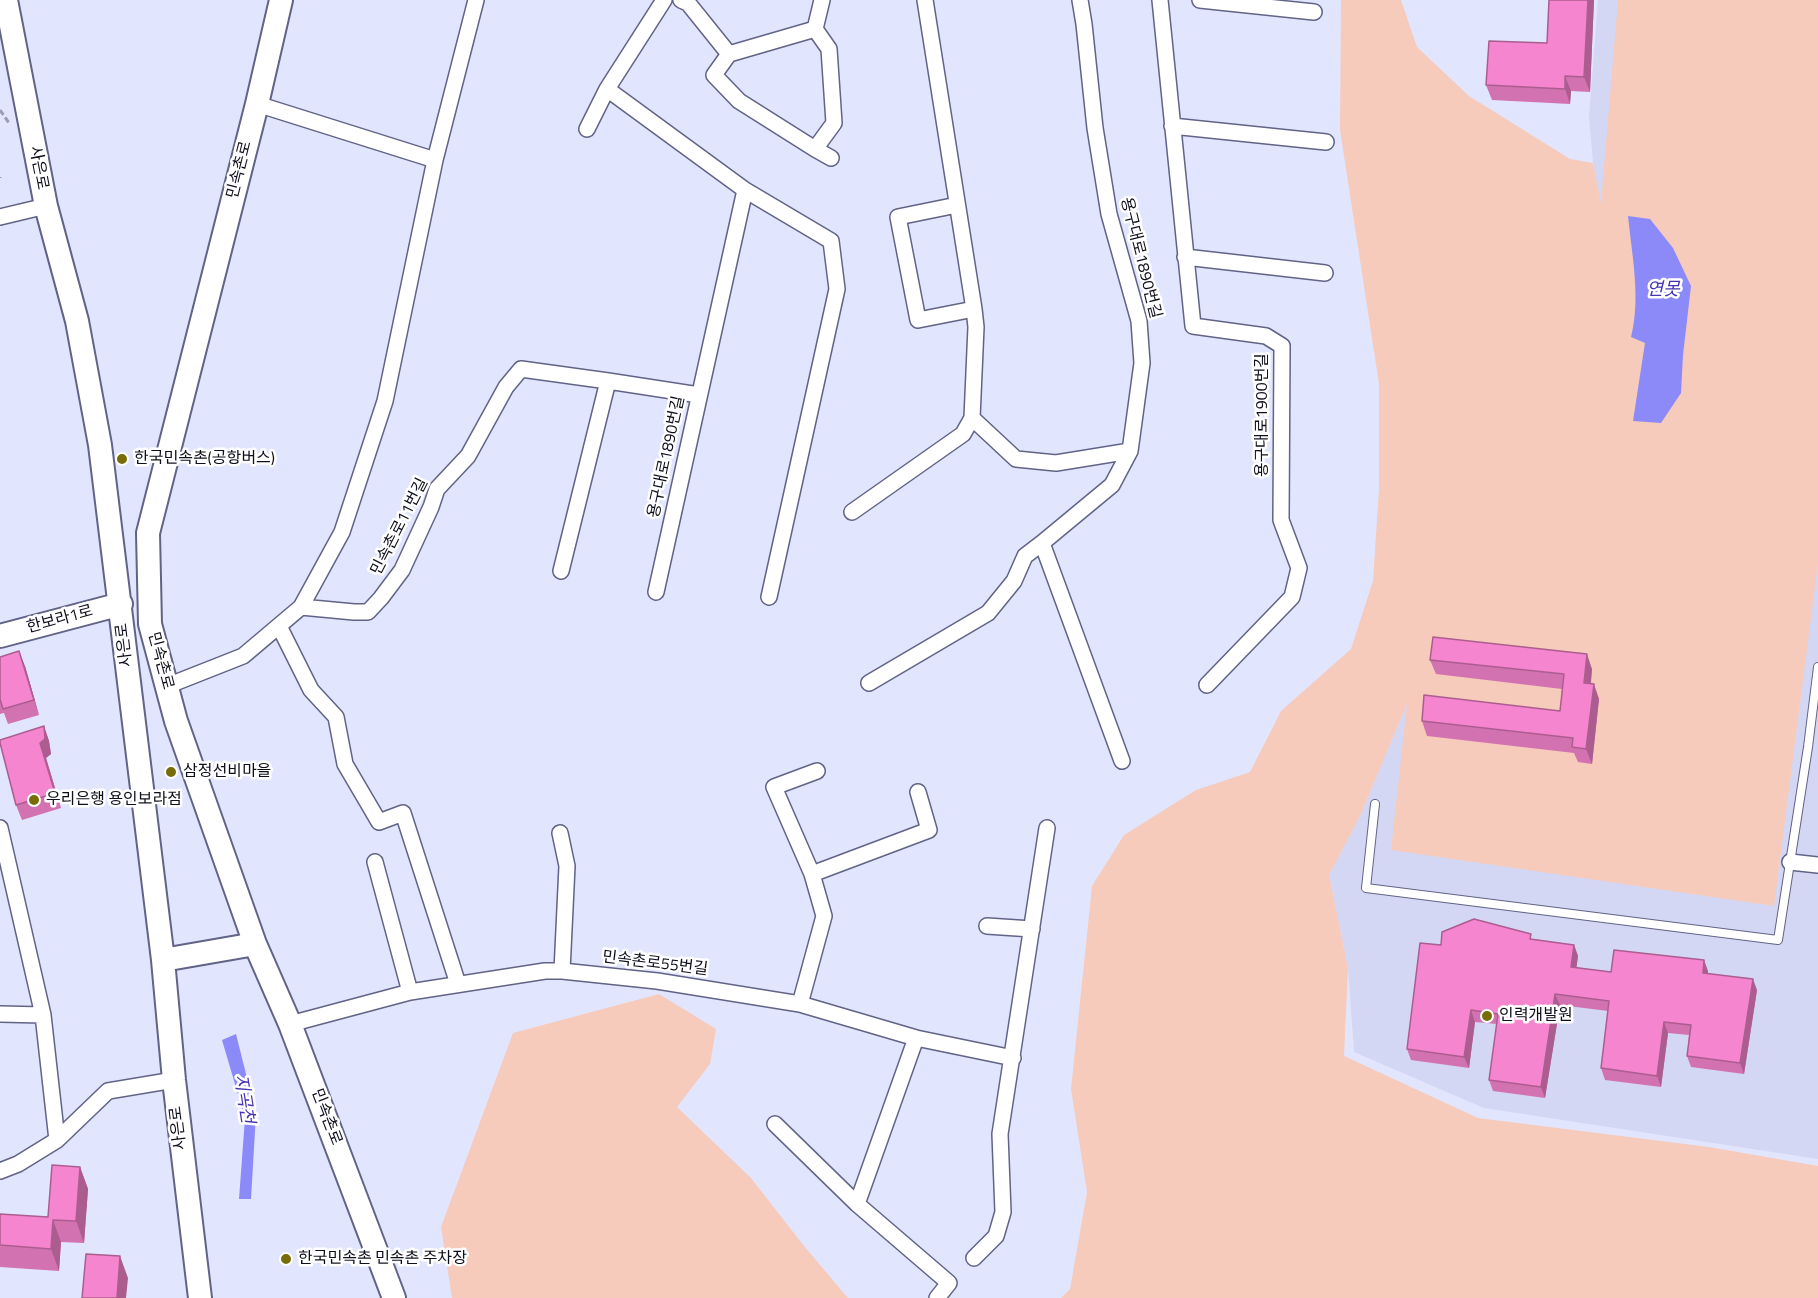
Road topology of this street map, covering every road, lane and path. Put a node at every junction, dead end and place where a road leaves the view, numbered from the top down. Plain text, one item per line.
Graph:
1 (6, 0) edge
2 (281, 0) edge
3 (476, 0) edge
4 (664, 0) edge
5 (681, 0) edge
6 (822, 0) edge
7 (925, 0) edge
8 (1080, 0) edge
9 (1160, 0) edge
10 (1200, 0) edge
11 (1314, 12) dead end
12 (815, 29) junction
13 (729, 54) junction
14 (607, 89) junction
15 (257, 104) junction
16 (1172, 126) junction
17 (587, 129) dead end
18 (1326, 142) dead end
19 (815, 149) junction
20 (831, 158) dead end
21 (435, 160) junction
22 (745, 190) junction
23 (957, 205) junction
24 (46, 206) junction
25 (0, 217) edge
26 (1185, 257) junction
27 (1325, 273) dead end
28 (974, 309) junction
29 (608, 381) junction
30 (699, 395) junction
31 (972, 418) junction
32 (1130, 451) junction
33 (852, 512) dead end
34 (1042, 543) junction
35 (561, 571) dead end
36 (656, 592) dead end
37 (769, 597) dead end
38 (120, 604) junction
39 (301, 606) junction
40 (279, 626) junction
41 (0, 636) edge
42 (1818, 667) edge
43 (869, 683) dead end
44 (1207, 685) dead end
45 (167, 686) junction
46 (1122, 761) dead end
47 (817, 771) dead end
48 (918, 792) dead end
49 (1375, 804) dead end
50 (0, 828) edge
51 (1047, 828) dead end
52 (560, 833) dead end
53 (375, 862) dead end
54 (1790, 862) junction
55 (1818, 865) edge
56 (812, 874) junction
57 (987, 926) dead end
58 (1032, 929) junction
59 (255, 944) junction
60 (163, 960) junction
61 (562, 971) junction
62 (458, 984) junction
63 (410, 992) junction
64 (800, 1004) junction
65 (0, 1014) edge
66 (43, 1016) junction
67 (290, 1024) junction
68 (916, 1038) junction
69 (1013, 1058) junction
70 (174, 1080) junction
71 (776, 1124) dead end
72 (57, 1140) junction
73 (0, 1171) edge
74 (856, 1204) junction
75 (974, 1257) dead end
76 (200, 1298) edge
77 (394, 1298) edge
78 (937, 1298) edge

1 - 24 street, 사은로
2 - 15 street, 민속촌로
3 - 21 street
4 - 14 street
5 - 13 street
6 - 12 street
7 - 23 street
8 - 32 street, 용구대로1890번길
9 - 16 street, 용구대로1900번길
10 - 11 street
12 - 13 street
12 - 19 street
13 - 19 street
14 - 17 street
14 - 22 street
15 - 21 street
15 - 45 street, 민속촌로
16 - 18 street
16 - 26 street, 용구대로1900번길
19 - 20 street
21 - 39 street
22 - 30 street, 용구대로1890번길
22 - 37 street
23 - 28 street
23 - 28 street
24 - 25 street
24 - 38 street, 사은로
26 - 27 street
26 - 44 street, 용구대로1900번길
28 - 31 street
29 - 30 street
29 - 35 street
29 - 39 street, 민속촌로11번길
30 - 36 street, 용구대로1890번길
31 - 32 street
31 - 33 street
32 - 34 street, 용구대로1890번길
34 - 43 street, 용구대로1890번길
34 - 46 street
38 - 41 street, 한보라1로
38 - 60 street, 사은로
39 - 40 street
40 - 45 street
40 - 62 street
42 - 54 lane
45 - 59 street, 민속촌로
47 - 56 street
48 - 56 street
49 - 54 lane
50 - 66 street
51 - 58 street
52 - 61 street
53 - 63 street
54 - 55 street
56 - 64 street
57 - 58 street
58 - 69 street
59 - 60 street
59 - 67 street, 민속촌로
60 - 70 street, 사은로
61 - 62 street, 민속촌로55번길
61 - 64 street, 민속촌로55번길
62 - 63 street, 민속촌로55번길
63 - 67 street, 민속촌로55번길
64 - 68 street, 민속촌로55번길
65 - 66 street
66 - 72 street
67 - 77 street, 민속촌로
68 - 69 street, 민속촌로55번길
68 - 74 street
69 - 75 street
70 - 72 street
70 - 76 street, 사은로
71 - 74 street
72 - 73 street
74 - 78 street

